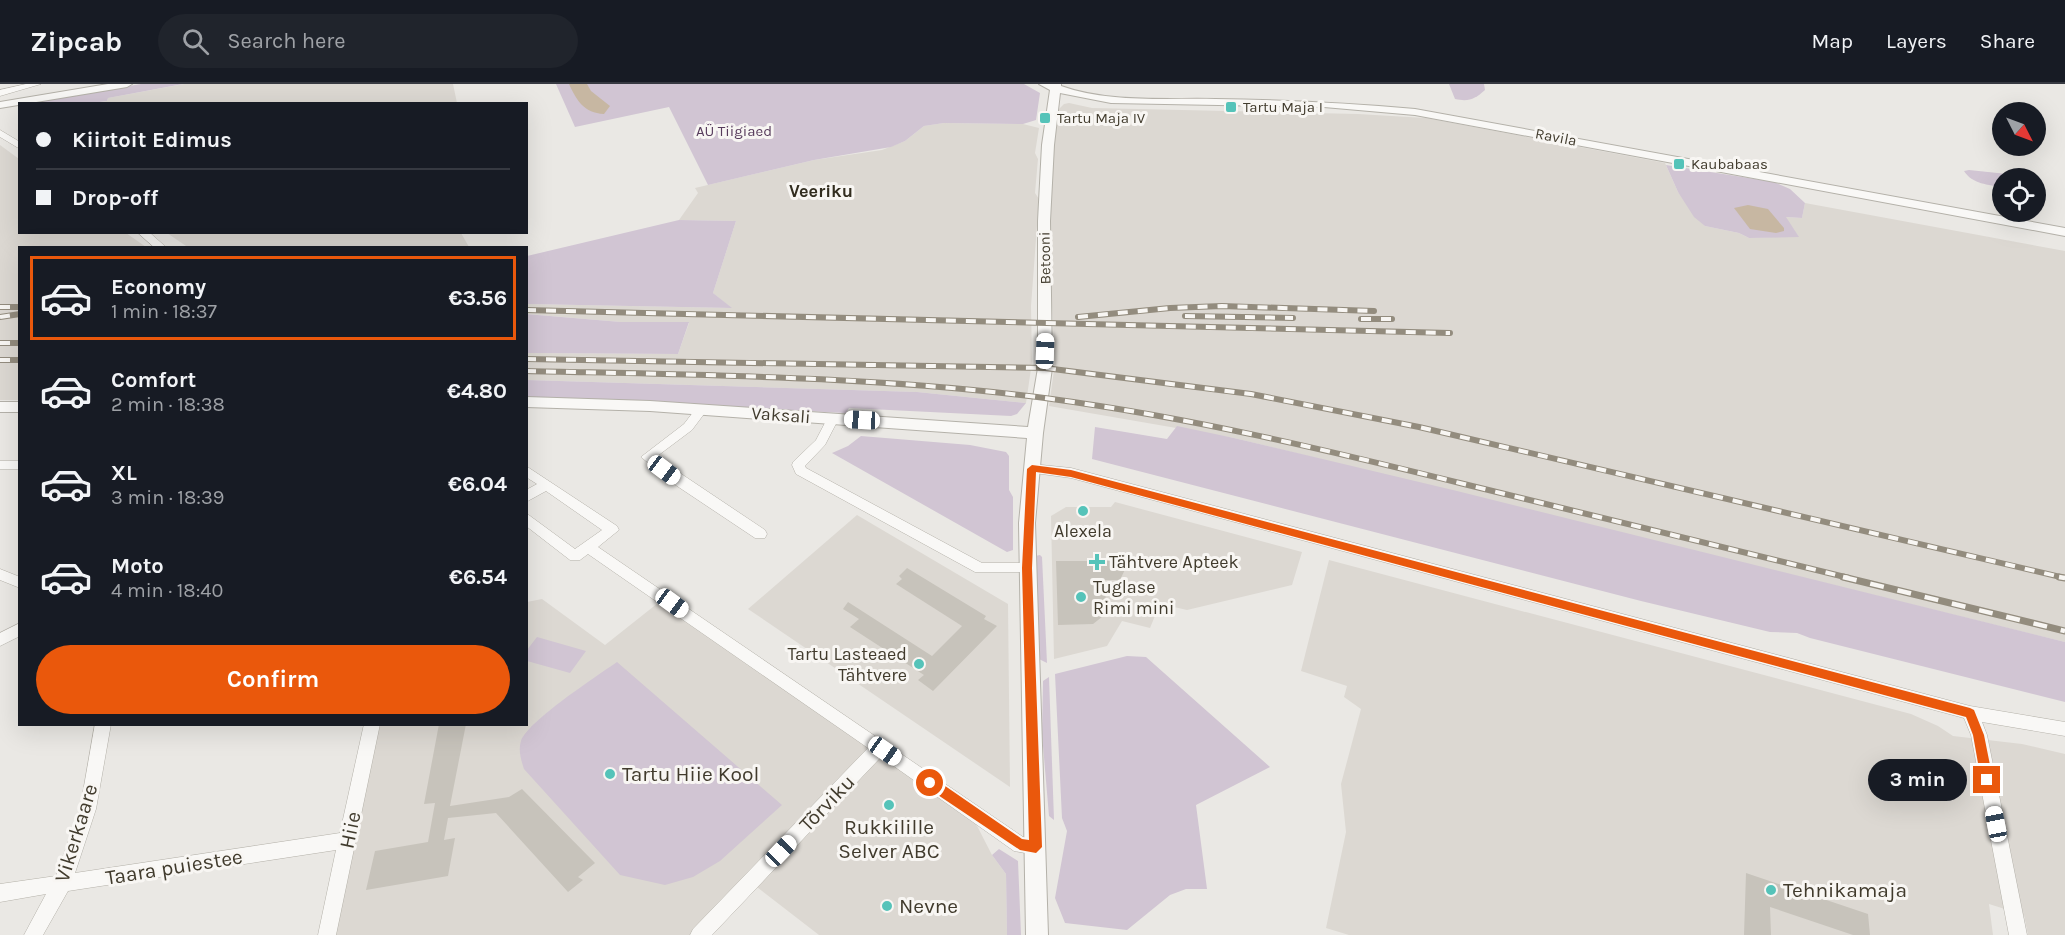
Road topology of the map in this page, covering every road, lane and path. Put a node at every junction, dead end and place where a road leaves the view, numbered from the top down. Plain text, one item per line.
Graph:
1 (37, 84) edge
2 (127, 84) edge
3 (1051, 86) edge
4 (0, 93) edge
5 (1090, 97) junction
6 (24, 101) joint
7 (18, 104) edge
8 (0, 105) edge
9 (1053, 106) junction
10 (0, 112) edge
11 (0, 133) edge
12 (18, 145) edge
13 (2065, 232) edge
14 (144, 234) edge
15 (160, 246) edge
16 (528, 402) edge
17 (0, 407) edge
18 (18, 407) edge
19 (701, 410) junction
20 (833, 418) junction
21 (1035, 433) junction
22 (0, 465) edge
23 (18, 465) edge
24 (1032, 469) junction
25 (528, 471) edge
26 (547, 484) junction
27 (528, 496) edge
28 (528, 520) edge
29 (760, 534) dead end
30 (588, 547) junction
31 (1027, 568) junction
32 (0, 574) edge
33 (18, 582) edge
34 (18, 630) edge
35 (0, 640) edge
36 (1970, 713) junction
37 (107, 726) edge
38 (372, 726) edge
39 (2065, 729) edge
40 (879, 748) junction
41 (348, 840) junction
42 (1036, 847) junction
43 (62, 884) junction
44 (0, 893) edge
45 (33, 935) edge
46 (327, 935) edge
47 (699, 935) edge
48 (1037, 935) edge
49 (2018, 935) edge

1 - 4 street
2 - 6 street
3 - 5 street, Ravila
3 - 9 street, Betooni
5 - 9 street
5 - 13 street, Ravila
6 - 8 street
7 - 10 street
9 - 21 street, Betooni
11 - 12 street
14 - 15 street
16 - 19 street, Vaksali
17 - 18 street
19 - 20 street, Vaksali
19 - 29 street
20 - 21 street, Vaksali
20 - 31 street
21 - 24 street, Betooni
22 - 23 street
24 - 31 street, Betooni
24 - 36 street
25 - 26 street
26 - 27 street
26 - 30 street
28 - 30 street
30 - 40 street
31 - 42 street, Betooni
32 - 33 street
34 - 35 street
36 - 39 street
36 - 49 street
37 - 43 street, Vikerkaare
38 - 41 street, Hiie
40 - 42 street
40 - 47 street, Tõrviku
41 - 43 street, Taara puiestee
41 - 46 street, Hiie
42 - 48 street, Betooni
43 - 44 street, Taara puiestee
43 - 45 street, Vikerkaare

